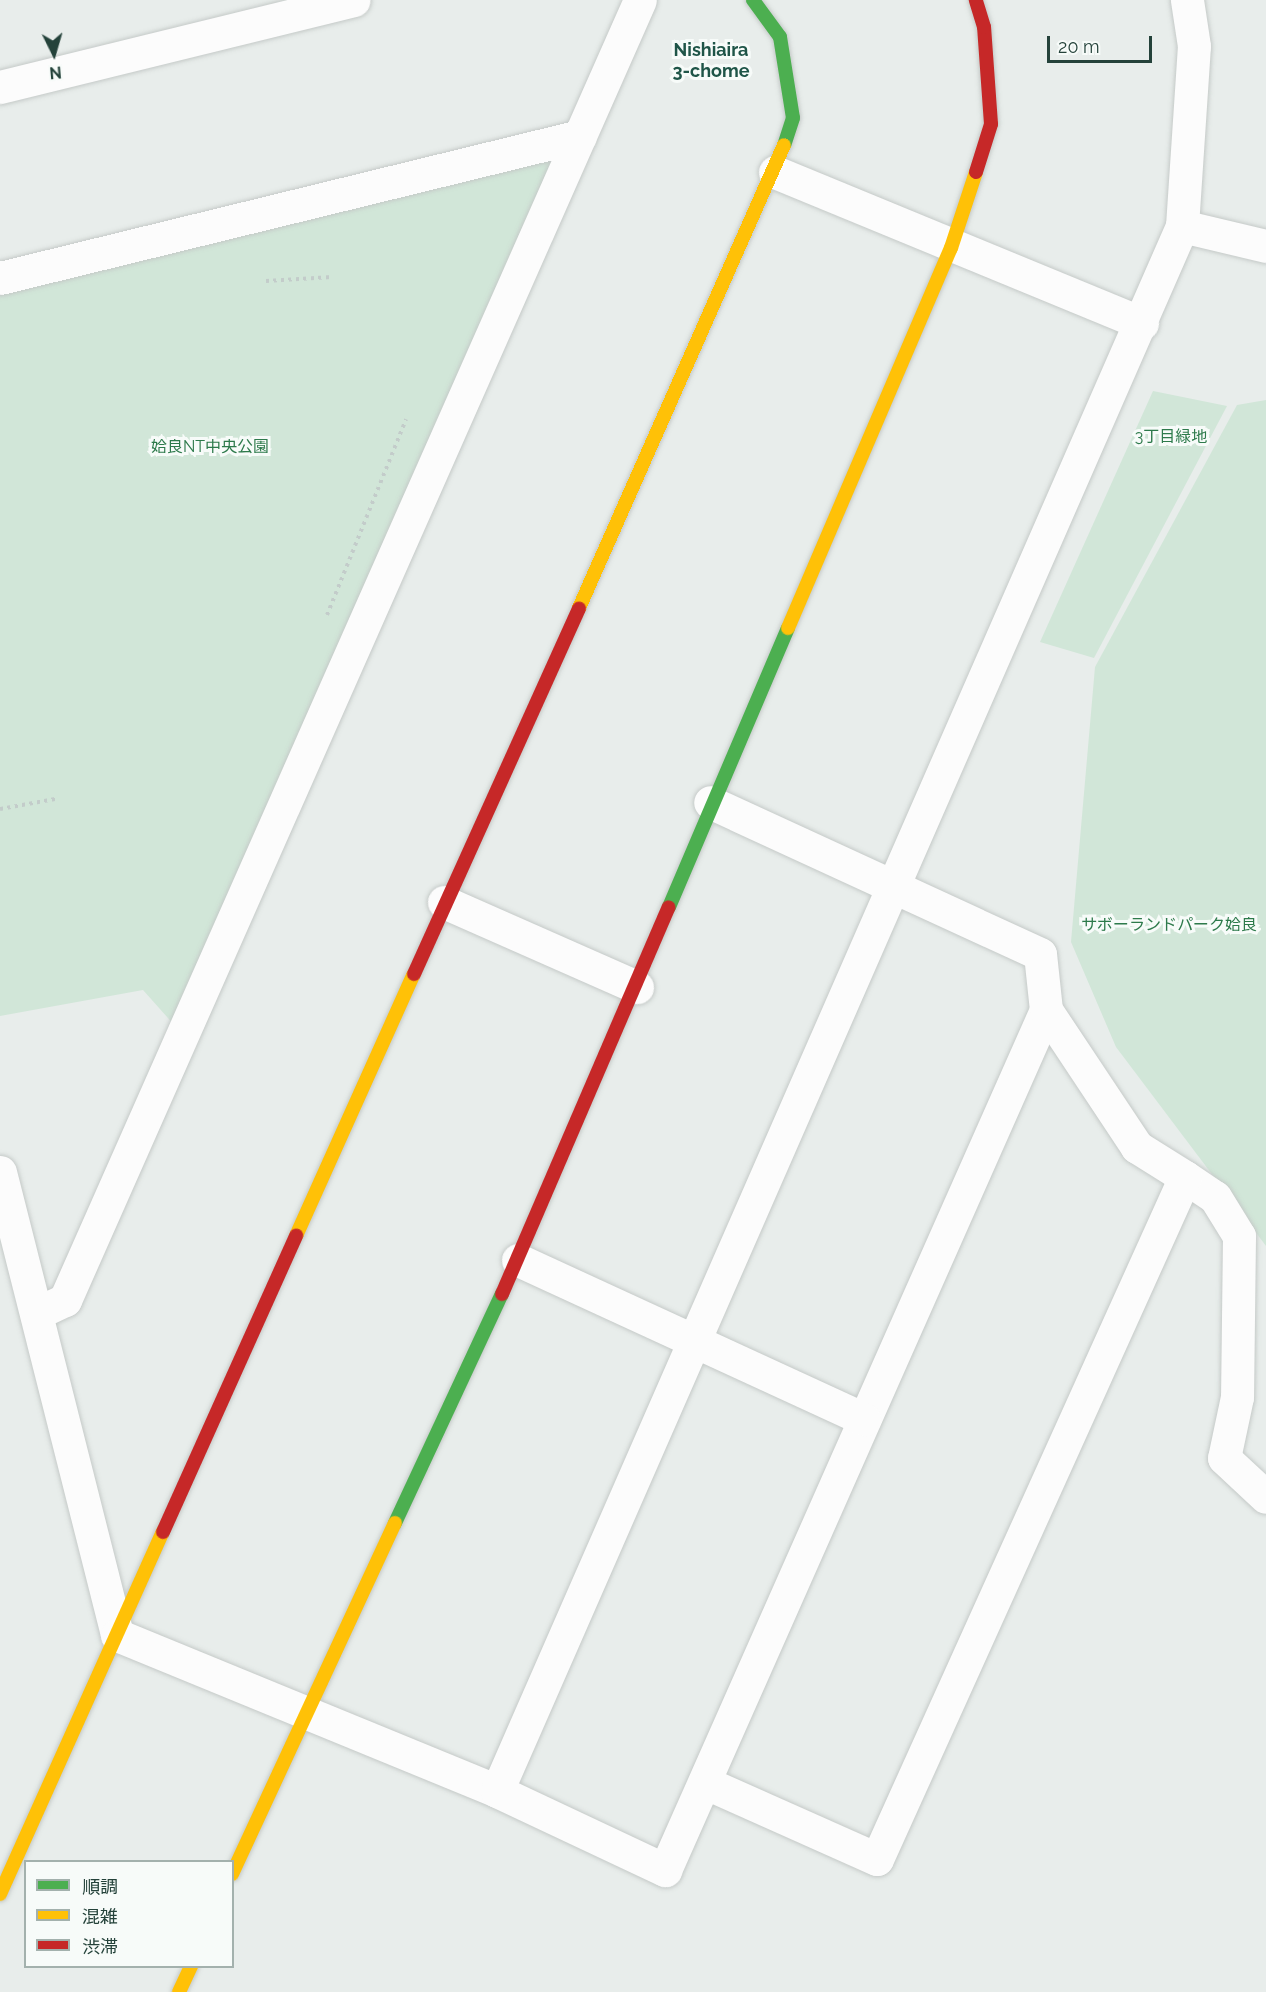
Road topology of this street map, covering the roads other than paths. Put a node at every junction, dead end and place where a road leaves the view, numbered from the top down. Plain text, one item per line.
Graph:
1 (353, 0) edge
2 (640, 0) edge
3 (753, 0) edge
4 (976, 0) edge
5 (1187, 0) edge
6 (0, 87) edge
7 (580, 136) junction
8 (775, 172) junction
9 (1182, 226) junction
10 (1266, 246) edge
11 (951, 248) junction
12 (0, 278) edge
13 (1142, 323) junction
14 (710, 802) junction
15 (896, 885) junction
16 (444, 902) junction
17 (637, 987) junction
18 (1047, 1010) junction
19 (0, 1172) edge
20 (1185, 1177) junction
21 (518, 1260) junction
22 (37, 1312) junction
23 (696, 1341) junction
24 (864, 1419) junction
25 (1266, 1497) edge
26 (117, 1635) junction
27 (306, 1710) junction
28 (706, 1783) junction
29 (497, 1791) junction
30 (234, 1870) edge
31 (0, 1894) edge
32 (190, 1968) edge
33 (179, 1992) edge

1 - 6 street
2 - 7 street
3 - 8 street
4 - 11 street
5 - 9 street
7 - 12 street
7 - 22 street
8 - 11 street
8 - 16 street
9 - 10 street
9 - 13 street
11 - 13 street
11 - 14 street
13 - 15 street
14 - 15 street
14 - 17 street
15 - 18 street
15 - 23 street
16 - 17 street
16 - 26 street
17 - 21 street
18 - 20 street
18 - 24 street
19 - 22 street
20 - 25 street
20 - 28 street
21 - 23 street
21 - 27 street
22 - 26 street
23 - 24 street
23 - 29 street
24 - 28 street
26 - 27 street
26 - 31 street
27 - 29 street
27 - 30 street
28 - 29 street
32 - 33 street

